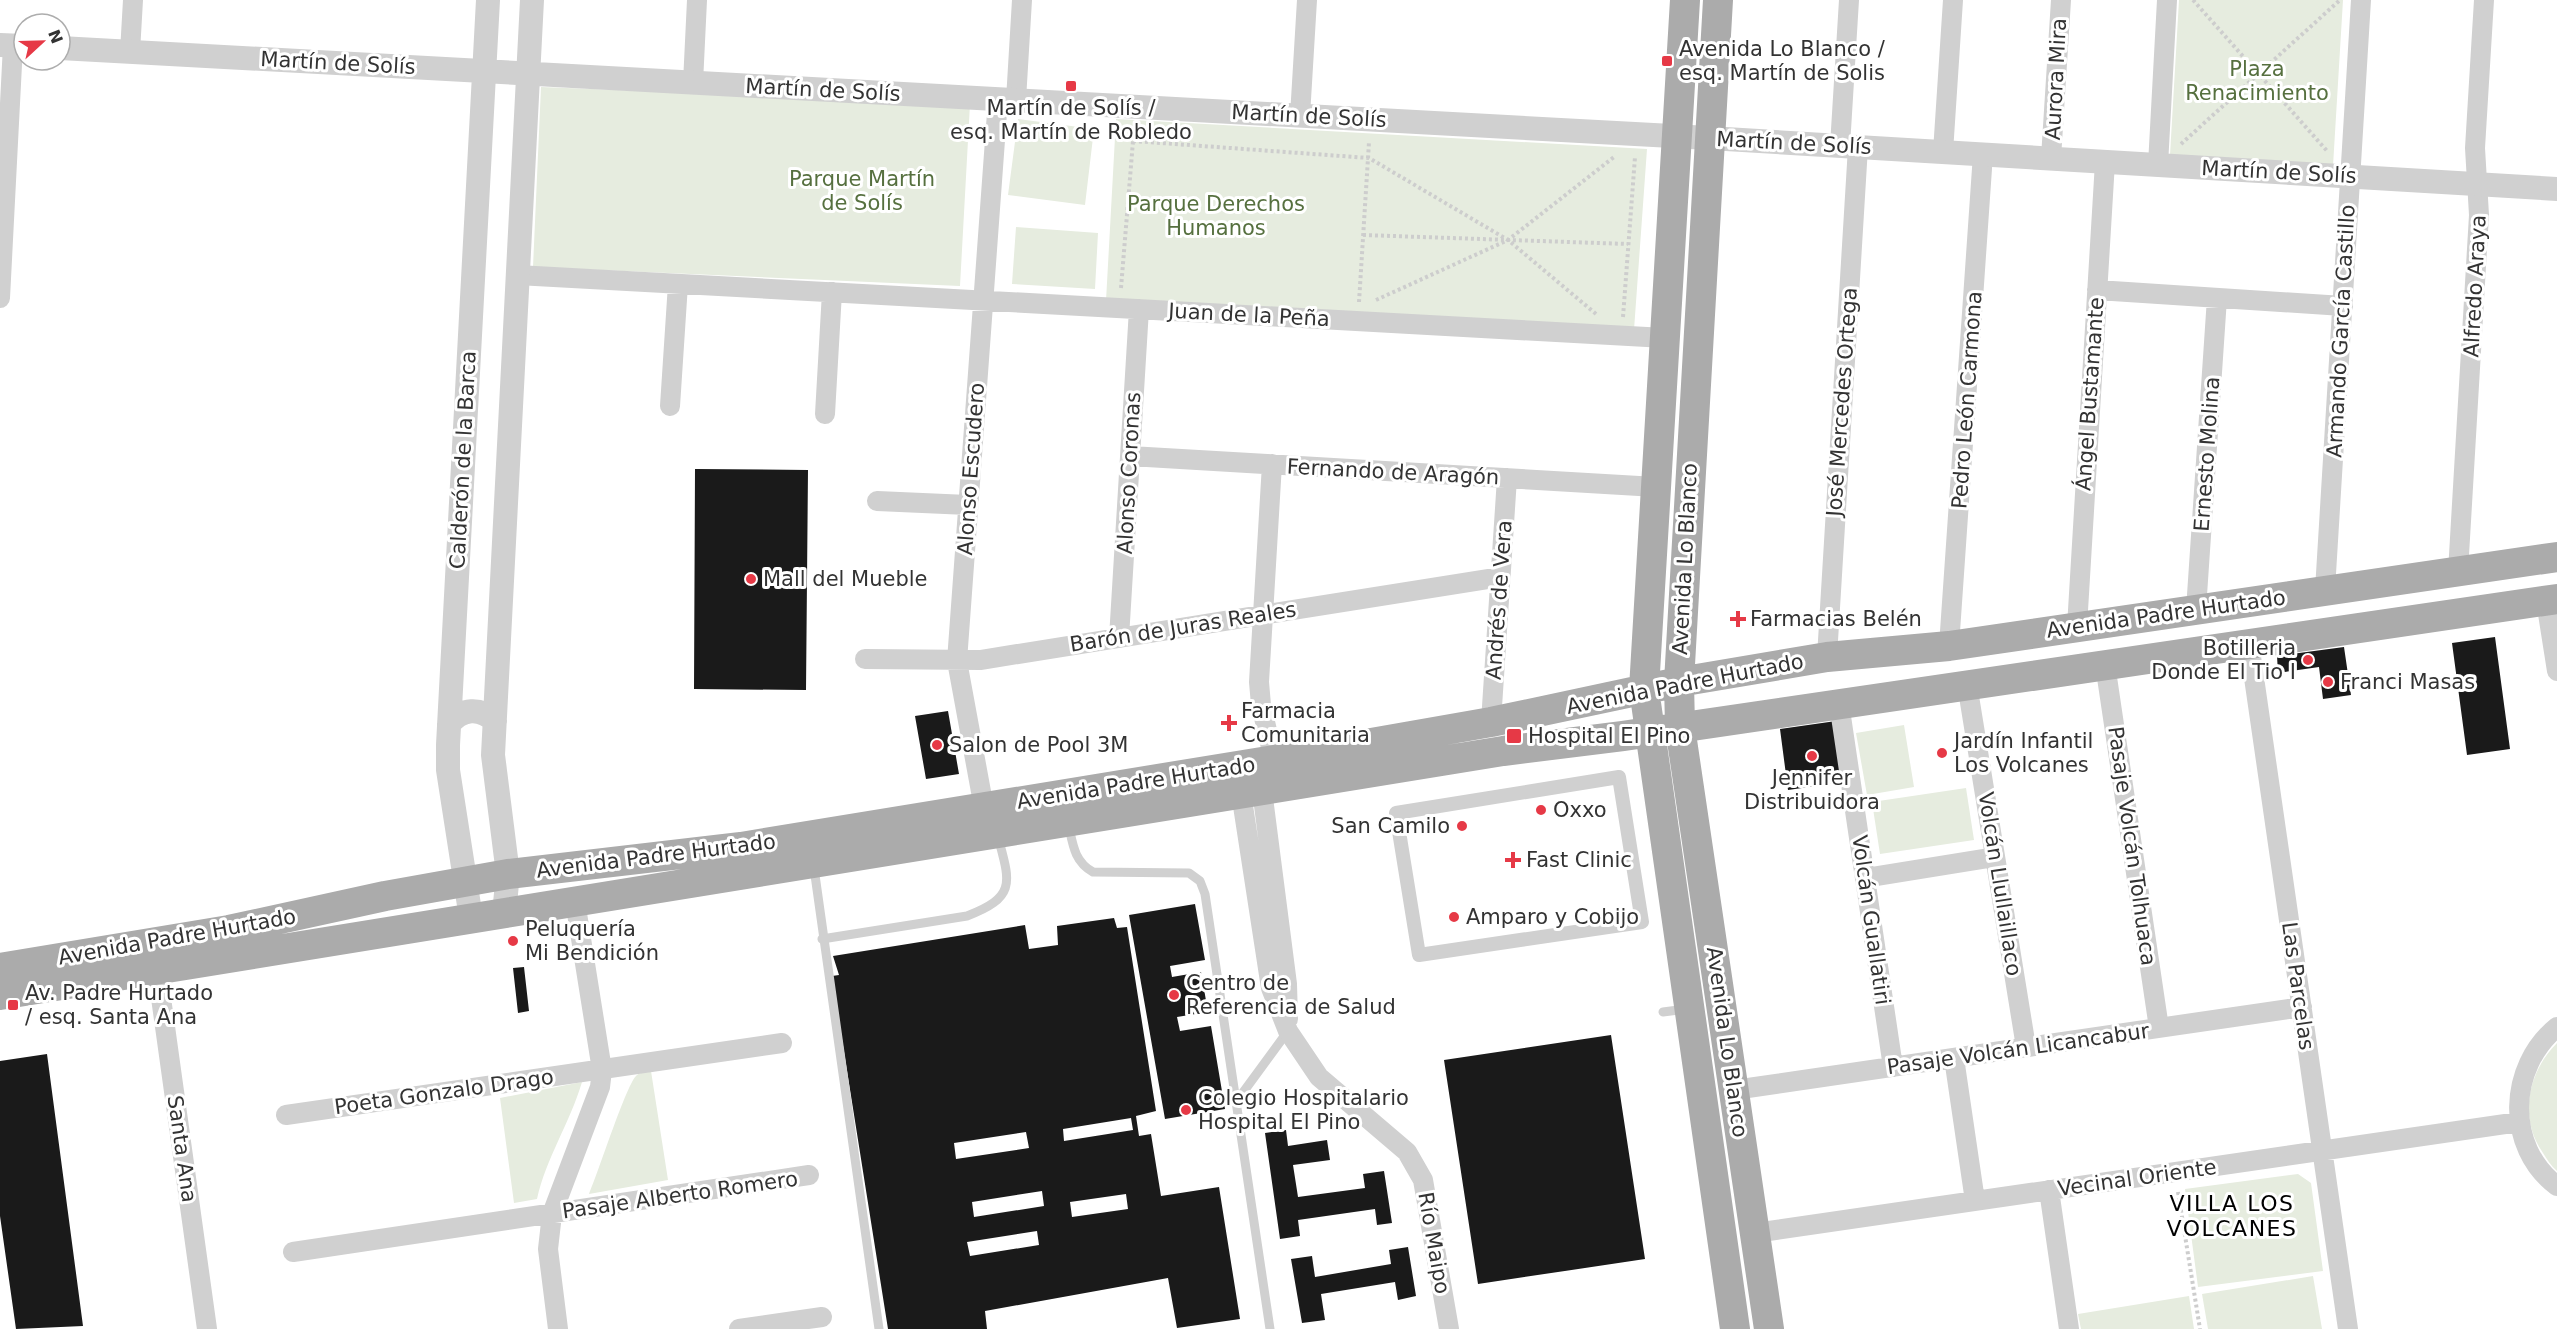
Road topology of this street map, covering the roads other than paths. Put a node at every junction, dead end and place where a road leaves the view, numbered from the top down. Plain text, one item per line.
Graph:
1 (133, 0) edge
2 (488, 0) edge
3 (532, 0) edge
4 (697, 0) edge
5 (1022, 0) edge
6 (1307, 0) edge
7 (1685, 0) edge
8 (1718, 0) edge
9 (1849, 0) edge
10 (1953, 0) edge
11 (2061, 0) edge
12 (2167, 0) edge
13 (2361, 0) edge
14 (2484, 0) edge
15 (12, 45) edge
16 (72, 49) edge
17 (130, 52) junction
18 (484, 71) junction
19 (528, 74) junction
20 (693, 82) junction
21 (1007, 100) junction
22 (1300, 116) junction
23 (1677, 137) junction
24 (1709, 138) junction
25 (1849, 146) junction
26 (1943, 152) junction
27 (1983, 154) junction
28 (2051, 158) junction
29 (2105, 162) junction
30 (2158, 165) junction
31 (2351, 176) junction
32 (2478, 184) junction
33 (2557, 189) edge
34 (3, 192) edge
35 (517, 275) junction
36 (678, 284) junction
37 (2097, 290) junction
38 (832, 292) junction
39 (0, 298) edge
40 (2217, 298) junction
41 (983, 300) junction
42 (1136, 300) junction
43 (2343, 306) junction
44 (1665, 338) junction
45 (670, 406) dead end
46 (825, 414) dead end
47 (1130, 456) junction
48 (1272, 464) junction
49 (1507, 478) junction
50 (1656, 487) junction
51 (877, 501) dead end
52 (968, 505) junction
53 (2557, 557) edge
54 (2458, 572) junction
55 (1500, 577) junction
56 (2325, 591) junction
57 (2552, 600) edge
58 (2196, 610) junction
59 (1263, 615) junction
60 (2077, 627) junction
61 (1119, 638) junction
62 (2249, 643) junction
63 (1949, 646) junction
64 (1827, 657) junction
65 (865, 659) dead end
66 (957, 661) junction
67 (2105, 664) junction
68 (2557, 671) edge
69 (1678, 682) junction
70 (1967, 684) junction
71 (1644, 689) junction
72 (1839, 702) junction
73 (495, 722) junction
74 (1491, 722) junction
75 (449, 723) junction
76 (1680, 727) junction
77 (1648, 732) junction
78 (1274, 760) junction
79 (1251, 792) junction
80 (990, 820) junction
81 (1068, 822) junction
82 (813, 849) junction
83 (1995, 856) junction
84 (508, 874) junction
85 (1865, 878) junction
86 (466, 882) junction
87 (575, 901) junction
88 (504, 913) junction
89 (471, 918) junction
90 (822, 939) junction
91 (1419, 955) joint
92 (0, 968) edge
93 (157, 969) junction
94 (0, 995) edge
95 (2301, 1007) junction
96 (2557, 1027) edge
97 (2159, 1028) junction
98 (1288, 1031) junction
99 (782, 1043) dead end
100 (2026, 1047) junction
101 (1954, 1058) junction
102 (1893, 1067) junction
103 (602, 1070) junction
104 (1734, 1090) junction
105 (1236, 1102) junction
106 (286, 1115) dead end
107 (2519, 1122) junction
108 (2322, 1152) junction
109 (809, 1175) dead end
110 (2557, 1186) edge
111 (2049, 1190) junction
112 (1976, 1201) junction
113 (552, 1214) junction
114 (1755, 1233) junction
115 (293, 1252) dead end
116 (822, 1317) dead end
117 (207, 1329) edge
118 (558, 1329) edge
119 (739, 1329) edge
120 (879, 1329) edge
121 (1270, 1329) edge
122 (1449, 1329) edge
123 (1735, 1329) edge
124 (1769, 1329) edge
125 (2069, 1329) edge
126 (2348, 1329) edge

1 - 17 street
2 - 18 street, Calderón de la Barca
3 - 19 street
4 - 20 street
5 - 21 street, Alonso Escudero
6 - 22 street
7 - 23 main road, Avenida Lo Blanco
8 - 24 main road, Avenida Lo Blanco
9 - 25 street, José Mercedes Ortega
10 - 26 street
11 - 28 street, Aurora Mira
12 - 30 street
13 - 31 street, Armando García Castillo
14 - 32 street, Alfredo Araya
15 - 34 street
16 - 17 street, Martín de Solís
17 - 18 street, Martín de Solís
18 - 19 street, Martín de Solís
18 - 75 street, Calderón de la Barca
19 - 20 street, Martín de Solís
19 - 35 street
20 - 21 street, Martín de Solís
21 - 22 street, Martín de Solís
21 - 41 street, Alonso Escudero
22 - 23 street, Martín de Solís
23 - 24 street, Martín de Solís
23 - 44 main road, Avenida Lo Blanco
24 - 25 street, Martín de Solís
24 - 69 main road, Avenida Lo Blanco
25 - 26 street, Martín de Solís
25 - 64 street, José Mercedes Ortega
26 - 27 street, Martín de Solís
27 - 28 street, Martín de Solís
27 - 63 street, Pedro León Carmona
28 - 29 street, Martín de Solís
29 - 30 street, Martín de Solís
29 - 37 street, Ángel Bustamante
30 - 31 street, Martín de Solís
31 - 32 street, Martín de Solís
31 - 43 street, Armando García Castillo
32 - 33 street, Martín de Solís
32 - 54 street, Alfredo Araya
34 - 39 street
35 - 36 street, Juan de la Peña
35 - 73 street
36 - 38 street, Juan de la Peña
36 - 45 street
37 - 40 street
37 - 60 street, Ángel Bustamante
38 - 41 street, Juan de la Peña
38 - 46 street
40 - 43 street
40 - 58 street, Ernesto Molina
41 - 42 street, Juan de la Peña
41 - 52 street, Alonso Escudero
42 - 44 street, Juan de la Peña
42 - 47 street, Alonso Coronas
43 - 56 street, Armando García Castillo
44 - 50 main road, Avenida Lo Blanco
47 - 48 street, Fernando de Aragón
47 - 61 street, Alonso Coronas
48 - 49 street, Fernando de Aragón
48 - 59 street
49 - 50 street, Fernando de Aragón
49 - 55 street, Andrés de Vera
50 - 71 main road, Avenida Lo Blanco
51 - 52 street
52 - 66 street, Alonso Escudero
53 - 54 main road, Avenida Padre Hurtado
54 - 56 main road, Avenida Padre Hurtado
55 - 59 street, Barón de Juras Reales
55 - 74 street, Andrés de Vera
56 - 58 main road, Avenida Padre Hurtado
57 - 62 main road, Avenida Padre Hurtado
57 - 68 street
58 - 60 main road, Avenida Padre Hurtado
59 - 61 street, Barón de Juras Reales
59 - 78 street
60 - 63 main road, Avenida Padre Hurtado
61 - 66 street, Barón de Juras Reales
62 - 67 main road, Avenida Padre Hurtado
62 - 95 street, Las Parcelas
63 - 64 main road, Avenida Padre Hurtado
64 - 69 main road, Avenida Padre Hurtado
65 - 66 street, Barón de Juras Reales
66 - 80 street, Alonso Escudero
67 - 70 main road, Avenida Padre Hurtado
67 - 97 street, Pasaje Volcán Tolhuaca
69 - 71 main road, Avenida Padre Hurtado
69 - 76 main road, Avenida Lo Blanco
70 - 72 main road, Avenida Padre Hurtado
70 - 83 street, Volcán Llullaillaco
71 - 74 main road, Avenida Padre Hurtado
71 - 77 main road, Avenida Lo Blanco
72 - 76 main road, Avenida Padre Hurtado
72 - 85 street, Volcán Guallatiri
73 - 75 street
73 - 84 street
74 - 78 main road, Avenida Padre Hurtado
75 - 86 street, Calderón de la Barca
76 - 77 main road, Avenida Padre Hurtado
76 - 104 main road, Avenida Lo Blanco
77 - 79 main road, Avenida Padre Hurtado
77 - 123 main road, Avenida Lo Blanco
78 - 80 main road, Avenida Padre Hurtado
79 - 81 main road, Avenida Padre Hurtado
79 - 98 street, Río Maipo
80 - 81 main road, Avenida Padre Hurtado
80 - 82 main road, Avenida Padre Hurtado
80 - 90 lane
81 - 105 lane
82 - 84 main road, Avenida Padre Hurtado
82 - 87 main road, Avenida Padre Hurtado
82 - 90 lane
83 - 85 street
83 - 100 street, Volcán Llullaillaco
84 - 86 main road, Avenida Padre Hurtado
84 - 88 street
85 - 102 street, Volcán Guallatiri
86 - 89 street, Calderón de la Barca
86 - 92 main road, Avenida Padre Hurtado
87 - 88 main road, Avenida Padre Hurtado
87 - 103 street
88 - 89 main road, Avenida Padre Hurtado
89 - 93 main road, Avenida Padre Hurtado
90 - 120 lane
91 - 91 street
93 - 94 main road, Avenida Padre Hurtado
93 - 117 street, Santa Ana
95 - 97 street, Pasaje Volcán Licancabur
95 - 108 street, Las Parcelas
96 - 107 street
97 - 100 street, Pasaje Volcán Licancabur
98 - 105 lane
98 - 122 street, Río Maipo
99 - 103 street, Poeta Gonzalo Drago
100 - 101 street, Pasaje Volcán Licancabur
101 - 102 street, Pasaje Volcán Licancabur
101 - 112 street
102 - 104 street, Pasaje Volcán Licancabur
103 - 106 street, Poeta Gonzalo Drago
103 - 113 street
104 - 114 main road, Avenida Lo Blanco
105 - 121 lane
107 - 108 street, Vecinal Oriente
107 - 110 street
108 - 111 street, Vecinal Oriente
108 - 126 street, Las Parcelas
109 - 113 street, Pasaje Alberto Romero
111 - 112 street, Vecinal Oriente
111 - 125 street
112 - 114 street, Vecinal Oriente
113 - 115 street, Pasaje Alberto Romero
113 - 118 street
114 - 124 main road, Avenida Lo Blanco
116 - 119 street

